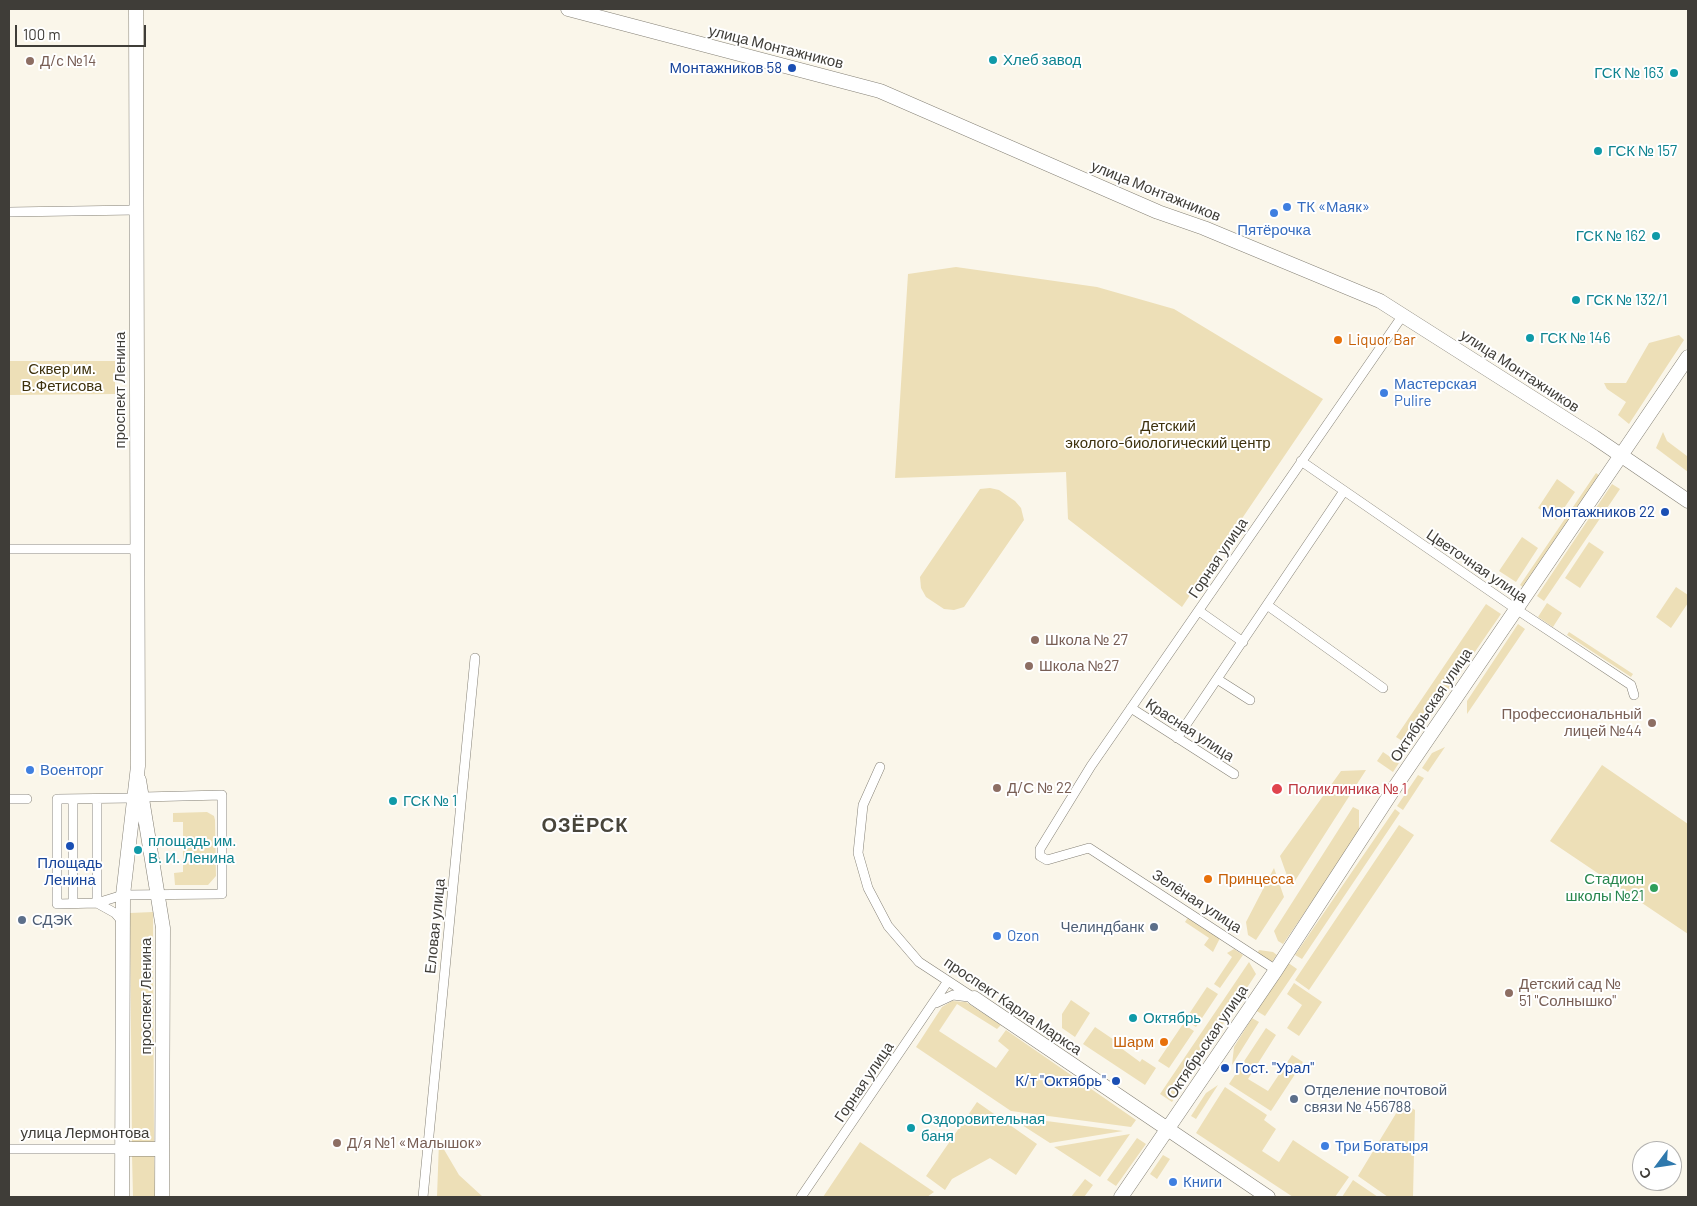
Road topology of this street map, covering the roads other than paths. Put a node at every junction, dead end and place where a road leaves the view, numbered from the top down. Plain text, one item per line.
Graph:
1 (136, 9) edge
2 (568, 9) edge
3 (136, 210) junction
4 (9, 212) edge
5 (1403, 315) junction
6 (1688, 357) edge
7 (1621, 455) junction
8 (1301, 461) junction
9 (1344, 491) junction
10 (1688, 501) edge
11 (9, 549) edge
12 (136, 549) junction
13 (1267, 605) junction
14 (1516, 610) junction
15 (1199, 611) junction
16 (1243, 642) junction
17 (475, 658) dead end
18 (1218, 679) junction
19 (1383, 688) dead end
20 (1634, 695) dead end
21 (1250, 700) dead end
22 (1132, 708) junction
23 (1177, 738) junction
24 (880, 767) dead end
25 (1234, 774) dead end
26 (138, 797) junction
27 (9, 799) edge
28 (27, 799) dead end
29 (74, 799) junction
30 (97, 799) junction
31 (1058, 816) joint
32 (122, 895) junction
33 (158, 895) junction
34 (73, 903) junction
35 (97, 904) junction
36 (122, 921) junction
37 (1276, 970) junction
38 (948, 981) junction
39 (974, 998) junction
40 (929, 1009) junction
41 (1167, 1130) junction
42 (9, 1149) edge
43 (162, 1149) junction
44 (123, 1150) junction
45 (122, 1197) edge
46 (162, 1197) edge
47 (424, 1197) edge
48 (801, 1197) edge
49 (1121, 1197) edge
50 (1268, 1197) edge

1 - 3 street, проспект Ленина
2 - 5 street, улица Монтажников
3 - 4 street
3 - 12 street, проспект Ленина
5 - 7 street, улица Монтажников
5 - 8 street, Горная улица
6 - 7 street, Октябрьская улица
7 - 10 street, улица Монтажников
7 - 14 street, Октябрьская улица
8 - 9 street, Цветочная улица
8 - 15 street, Горная улица
9 - 13 street
9 - 14 street, Цветочная улица
11 - 12 street
12 - 26 street, проспект Ленина
13 - 16 street
13 - 19 street
14 - 20 street, Цветочная улица
14 - 37 street, Октябрьская улица
15 - 16 street
15 - 22 street, Горная улица
16 - 18 street
17 - 47 street, Еловая улица
18 - 21 street
18 - 23 street
22 - 23 street, Красная улица
22 - 31 street, Горная улица
23 - 25 street, Красная улица
24 - 38 street, проспект Карла Маркса
26 - 30 street
26 - 32 street, проспект Ленина
26 - 33 street, проспект Ленина
26 - 33 street
27 - 28 street
29 - 30 street
29 - 34 street
29 - 34 street
30 - 35 street
31 - 37 street, Зелёная улица
32 - 33 street
32 - 35 street
32 - 36 street, проспект Ленина
33 - 43 street, проспект Ленина
34 - 35 street
35 - 36 street
36 - 44 street, проспект Ленина
37 - 41 street, Октябрьская улица
38 - 39 street, проспект Карла Маркса
38 - 40 street, Горная улица
39 - 40 street
39 - 41 street, проспект Карла Маркса
40 - 48 street, Горная улица
41 - 49 street, Октябрьская улица
41 - 50 street, проспект Карла Маркса
42 - 44 street, улица Лермонтова
43 - 44 street, улица Лермонтова
43 - 46 street, проспект Ленина
44 - 45 street, проспект Ленина

